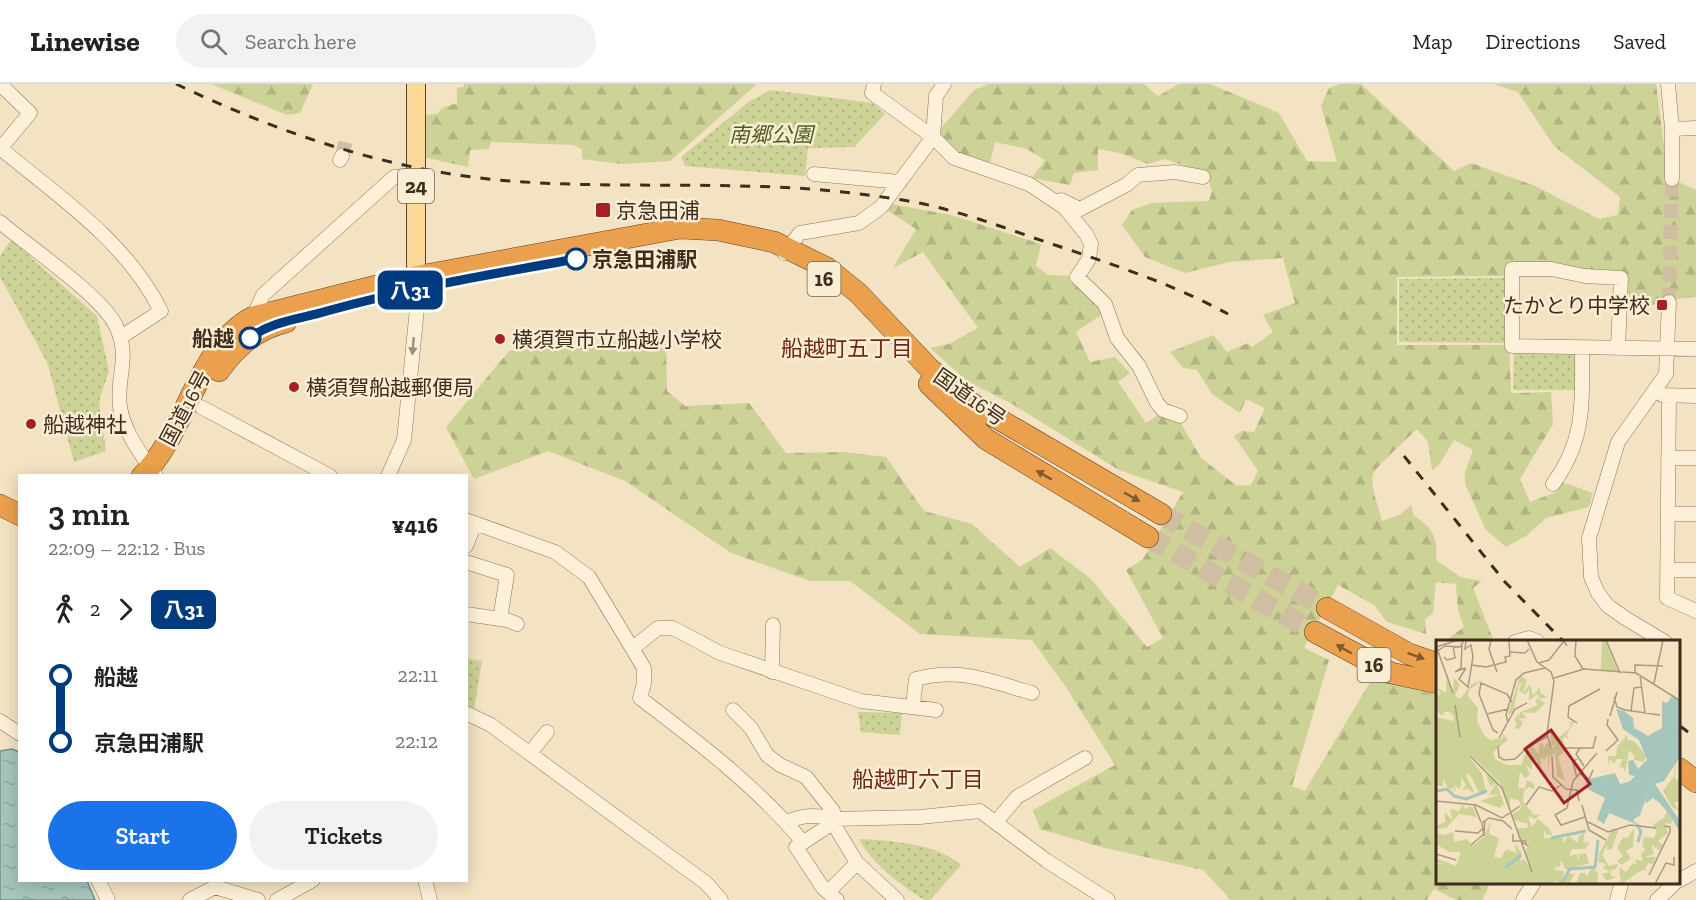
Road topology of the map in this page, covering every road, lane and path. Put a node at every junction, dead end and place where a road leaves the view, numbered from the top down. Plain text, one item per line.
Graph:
1 (0, 84) edge
2 (416, 84) edge
3 (874, 84) edge
4 (944, 84) edge
5 (1668, 84) edge
6 (1696, 128) edge
7 (1672, 129) junction
8 (933, 137) junction
9 (0, 149) edge
10 (814, 174) dead end
11 (416, 177) junction
12 (1203, 177) dead end
13 (1672, 179) tunnel mouth
14 (900, 182) junction
15 (1055, 199) junction
16 (0, 222) edge
17 (784, 252) junction
18 (418, 282) junction
19 (1669, 302) tunnel mouth
20 (253, 317) junction
21 (121, 337) junction
22 (1582, 348) junction
23 (1618, 348) junction
24 (1668, 349) junction
25 (1696, 349) edge
26 (1653, 392) junction
27 (1669, 396) junction
28 (1696, 396) edge
29 (201, 407) junction
30 (1180, 416) dead end
31 (1668, 458) junction
32 (1696, 458) edge
33 (1078, 465) junction
34 (152, 473) edge
35 (326, 474) edge
36 (389, 474) edge
37 (1101, 479) junction
38 (1553, 484) dead end
39 (1068, 489) junction
40 (1091, 503) junction
41 (0, 505) edge
42 (18, 513) edge
43 (1161, 514) tunnel mouth
44 (1668, 514) junction
45 (1696, 514) edge
46 (0, 520) edge
47 (471, 521) edge
48 (18, 527) edge
49 (468, 536) edge
50 (1148, 537) tunnel mouth
51 (468, 563) edge
52 (1667, 570) junction
53 (1696, 570) edge
54 (1328, 608) tunnel mouth
55 (1696, 611) edge
56 (468, 614) edge
57 (500, 619) junction
58 (517, 624) dead end
59 (773, 625) dead end
60 (1314, 632) tunnel mouth
61 (1662, 640) edge
62 (633, 648) junction
63 (1436, 663) edge
64 (772, 672) junction
65 (1436, 683) edge
66 (1032, 693) dead end
67 (913, 705) junction
68 (733, 710) dead end
69 (936, 710) dead end
70 (468, 714) edge
71 (0, 721) edge
72 (11, 732) edge
73 (547, 732) dead end
74 (530, 753) junction
75 (1681, 757) edge
76 (1085, 759) dead end
77 (1696, 769) edge
78 (1681, 770) edge
79 (1696, 782) edge
80 (834, 821) junction
81 (996, 822) junction
82 (787, 823) junction
83 (803, 842) junction
84 (857, 863) junction
85 (1696, 871) edge
86 (1681, 879) edge
87 (99, 882) edge
88 (309, 882) edge
89 (426, 882) edge
90 (1532, 885) edge
91 (1621, 885) edge
92 (1673, 885) edge
93 (833, 896) edge
94 (108, 900) edge
95 (190, 900) edge
96 (258, 900) edge
97 (277, 900) edge
98 (430, 900) edge
99 (721, 900) edge
100 (897, 900) edge
101 (1108, 900) edge
102 (1523, 900) edge
103 (1617, 900) edge
104 (1657, 900) edge

1 - 9 street
2 - 11 main road, 24
3 - 8 street
4 - 8 street
5 - 7 street
6 - 7 street
7 - 13 street
8 - 14 street
8 - 15 street
9 - 21 street
10 - 14 street
11 - 18 main road, 24
11 - 20 street
12 - 15 street
14 - 17 street
15 - 30 street
16 - 21 street
17 - 18 highway, 国道16号 / 16
17 - 33 highway, 国道16号 / 16
39 -> 17 highway, 国道16号 / 16
18 - 20 highway, 国道16号 / 16
18 - 29 highway, 国道16号 / 16
18 -> 36 street
19 - 24 street
20 - 34 highway, 国道16号 / 16
21 - 34 street
22 - 23 street
22 - 23 street
22 - 38 street
23 - 24 street
24 - 25 street
24 - 26 street
26 - 27 street
26 - 61 street
27 - 28 street
27 - 31 street
29 - 34 highway, 国道16号 / 16
29 - 35 street
31 - 32 street
31 - 44 street
33 - 37 highway, 国道16号 / 16
33 - 39 highway
37 - 40 highway
37 -> 43 highway, 国道16号 / 16
39 - 40 highway, 国道16号 / 16
40 - 50 highway, 国道16号 / 16
41 - 42 highway
44 - 45 street
44 - 52 street
46 - 48 highway
47 - 49 street
47 - 62 street
51 - 57 street
52 - 53 street
52 - 55 street
54 -> 63 highway, 16
56 - 57 street
57 - 58 street
59 - 64 street
65 -> 60 highway, 16
62 - 64 street
62 - 82 street
64 - 67 street
66 - 67 street
67 - 69 street
68 - 80 street
70 - 74 street
71 - 72 street
73 - 74 street
74 - 99 street
75 - 77 highway
76 - 81 street
78 - 79 highway
80 - 81 street
80 - 82 street
80 - 83 street
80 - 84 street
81 - 101 street
82 - 83 street
83 - 93 street
84 - 93 street
84 - 100 street
85 - 86 street
87 - 94 street
88 - 97 street
89 - 98 street
90 - 102 street
91 - 103 street
92 - 104 street
95 - 96 street

